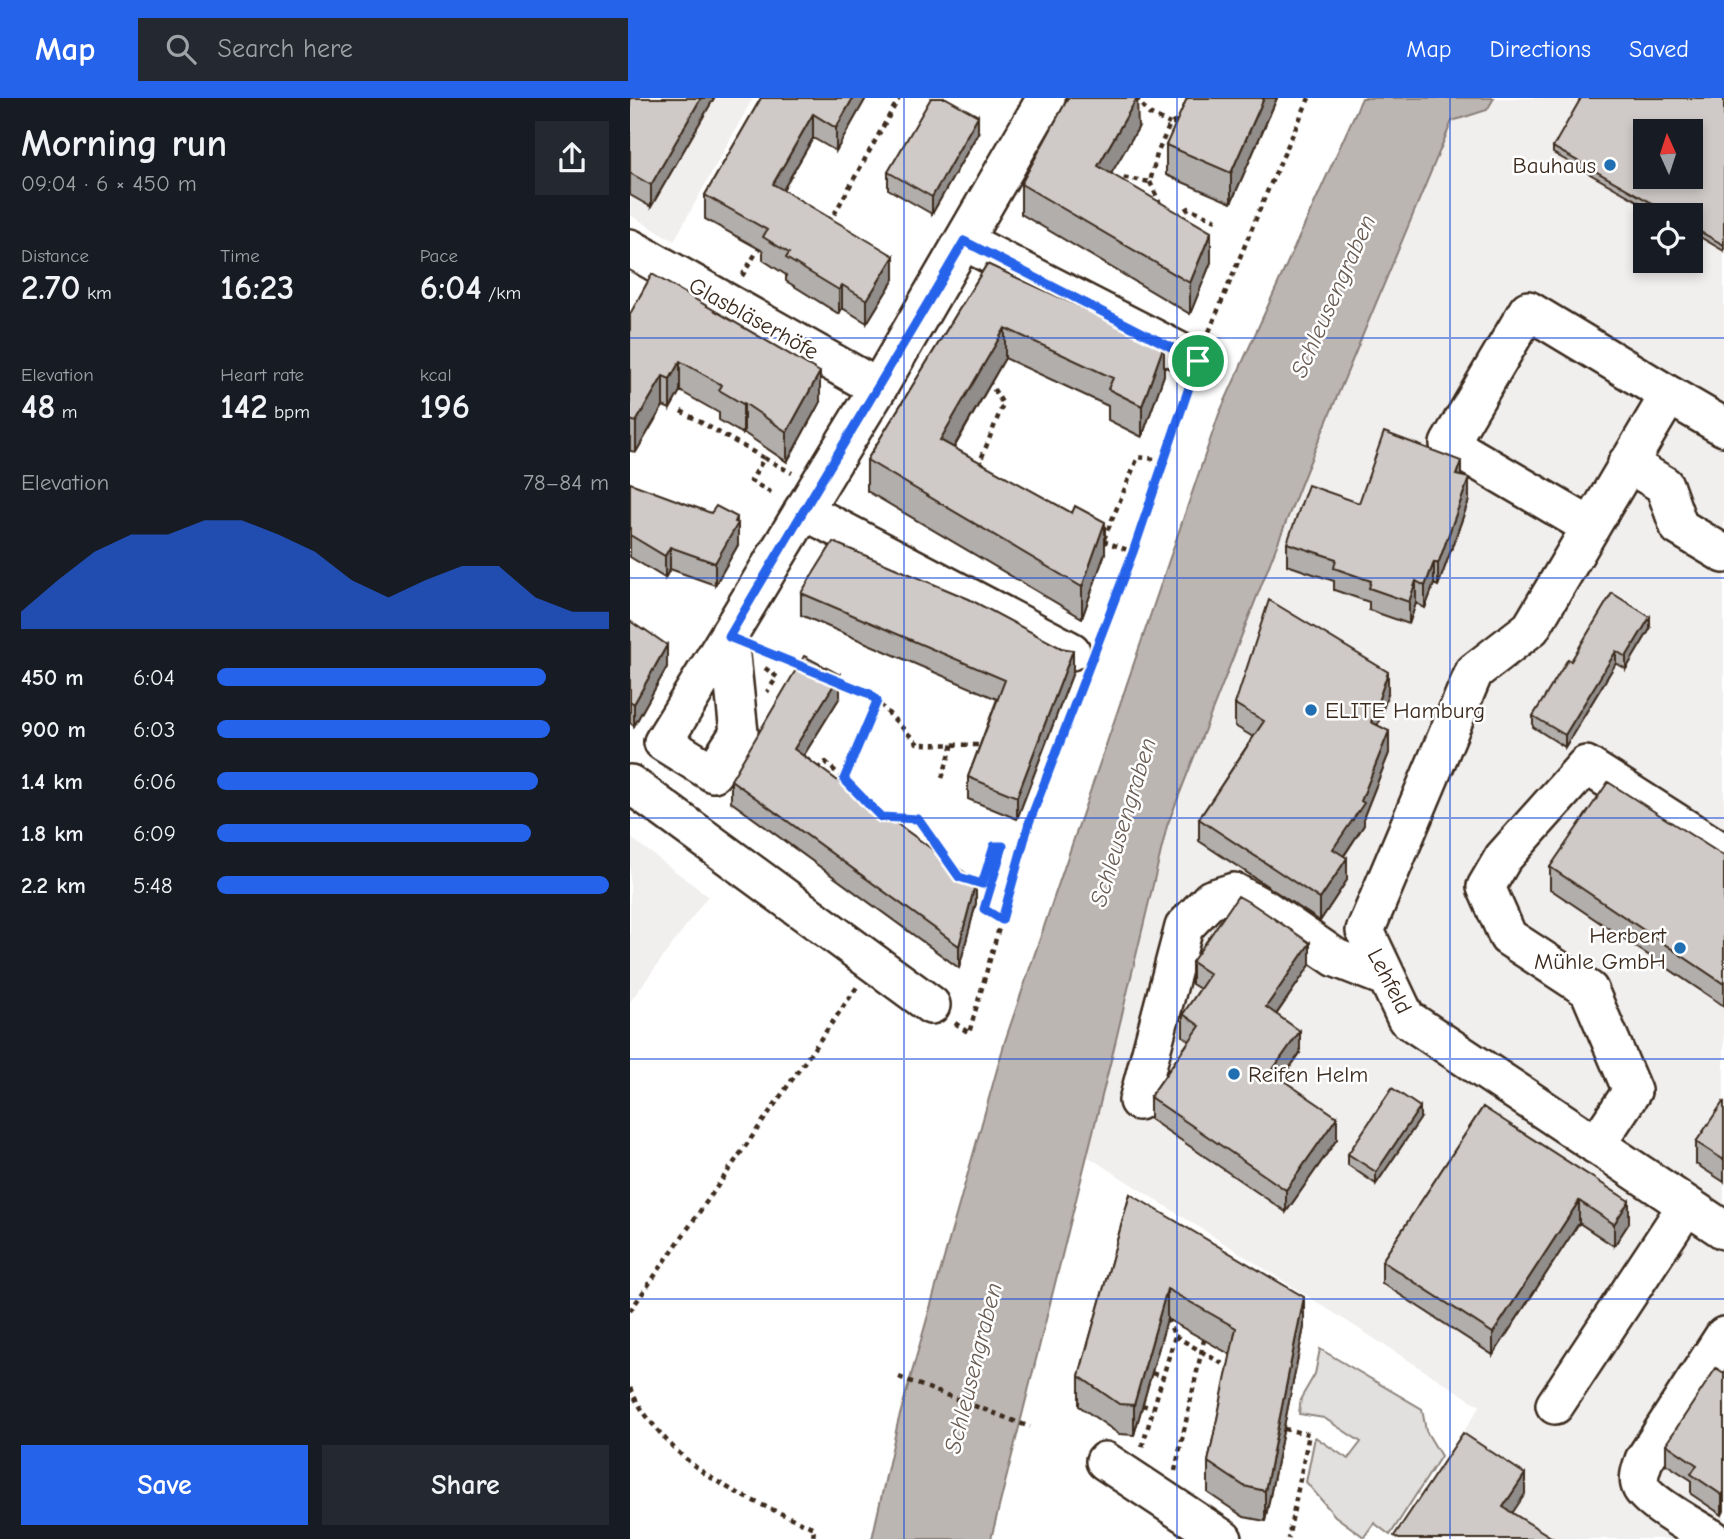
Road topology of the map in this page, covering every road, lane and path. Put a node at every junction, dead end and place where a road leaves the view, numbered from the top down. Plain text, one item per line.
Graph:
1 (899, 98) edge
2 (1136, 98) edge
3 (1310, 98) edge
4 (1029, 107) edge
5 (1187, 117) edge
6 (1170, 124) junction
7 (1113, 172) edge
8 (1121, 177) junction
9 (1150, 182) junction
10 (1113, 189) edge
11 (1165, 213) edge
12 (821, 214) edge
13 (1216, 220) dead end
14 (1170, 221) edge
15 (765, 239) edge
16 (964, 241) junction
17 (630, 248) edge
18 (742, 276) dead end
19 (1198, 361) junction
20 (984, 374) edge
21 (878, 388) junction
22 (1669, 395) junction
23 (681, 411) dead end
24 (1724, 427) edge
25 (1164, 460) junction
26 (1628, 463) junction
27 (989, 469) edge
28 (803, 510) junction
29 (1591, 527) junction
30 (1133, 552) junction
31 (1724, 554) edge
32 (729, 637) junction
33 (1084, 657) junction
34 (806, 667) edge
35 (831, 678) edge
36 (877, 701) junction
37 (663, 742) junction
38 (953, 744) junction
39 (978, 745) edge
40 (816, 770) edge
41 (942, 778) dead end
42 (844, 779) junction
43 (632, 785) edge
44 (839, 789) edge
45 (867, 802) junction
46 (861, 809) edge
47 (874, 810) edge
48 (881, 817) edge
49 (897, 818) junction
50 (895, 825) edge
51 (1724, 853) edge
52 (953, 868) edge
53 (971, 880) edge
54 (1002, 920) junction
55 (874, 964) junction
56 (1387, 978) junction
57 (931, 1005) dead end
58 (970, 1033) dead end
59 (1138, 1101) dead end
60 (1596, 1145) junction
61 (1687, 1205) junction
62 (1724, 1230) edge
63 (630, 1311) edge
64 (1167, 1319) edge
65 (1175, 1336) junction
66 (1724, 1336) edge
67 (1204, 1340) edge
68 (1201, 1352) junction
69 (1234, 1370) edge
70 (1152, 1373) edge
71 (899, 1377) dead end
72 (1162, 1377) junction
73 (630, 1388) edge
74 (1142, 1405) edge
75 (1555, 1405) dead end
76 (1153, 1408) junction
77 (1030, 1427) dead end
78 (1284, 1429) edge
79 (1141, 1448) dead end
80 (1105, 1461) dead end
81 (1175, 1472) dead end
82 (813, 1539) edge
83 (1223, 1539) edge
84 (1288, 1539) edge
85 (1713, 1539) edge

1 - 12 path
2 - 6 path
3 - 19 path
4 - 16 street
5 - 6 path
6 - 9 path
7 - 8 path
8 - 9 path
8 - 10 path
9 - 11 path
13 - 14 path
15 - 18 path
16 - 19 street
16 - 21 street
17 - 21 street, Glasbläserhöfe
19 - 25 path
20 - 27 path
21 - 28 street
22 - 24 street
22 - 26 street
22 - 29 street
23 - 28 path
25 - 30 path
25 - 30 path
26 - 29 street
26 - 31 street
28 - 32 street
28 - 33 street
29 - 56 street, Lehfeld
30 - 33 path
32 - 34 path
32 - 37 street
32 - 37 street
33 - 54 path
35 - 36 path
36 - 38 path
36 - 42 path
37 - 43 street
38 - 39 path
38 - 41 path
40 - 42 path
42 - 44 path
42 - 45 path
43 - 55 street
45 - 46 path
45 - 47 path
48 - 49 path
49 - 50 path
49 - 52 path
51 - 60 street
53 - 54 path
54 - 58 path
55 - 57 street
55 - 63 path
56 - 59 street
56 - 60 street, Lehfeld
60 - 61 street, Lehfeld
61 - 62 street, Lehfeld
61 - 75 street
64 - 65 path
65 - 68 path
65 - 72 path
66 - 85 street
67 - 68 path
68 - 69 path
68 - 81 path
70 - 72 path
71 - 77 path
72 - 76 path
73 - 82 path
74 - 76 path
76 - 79 path
78 - 84 path
80 - 83 street

